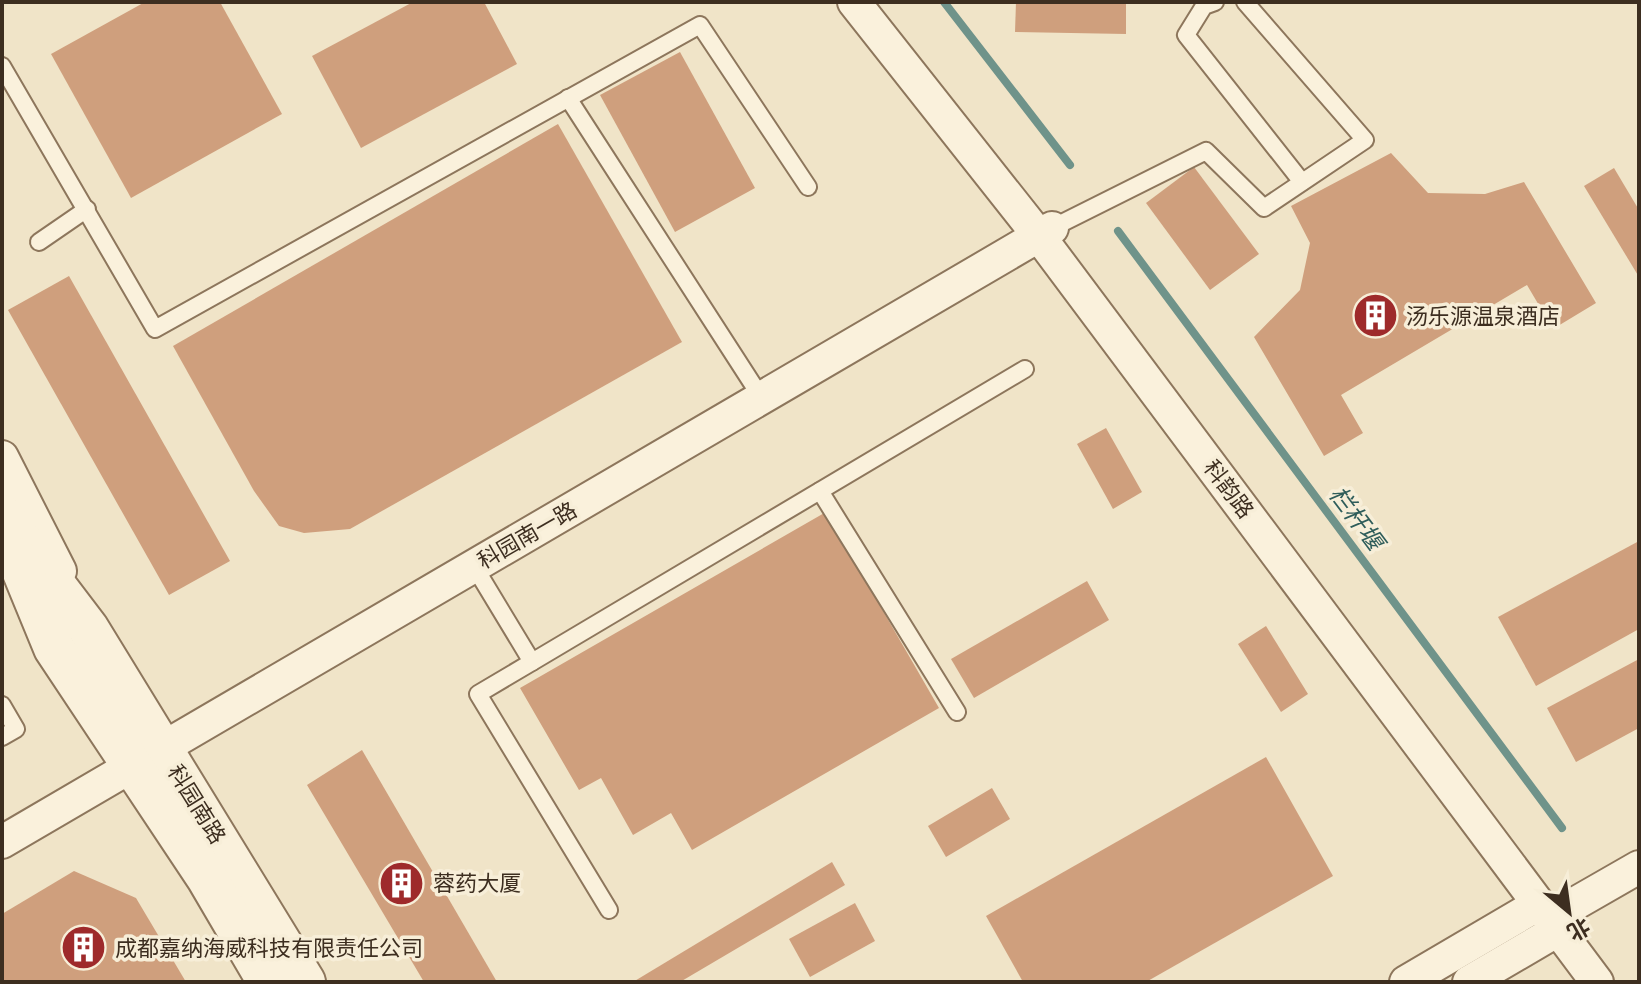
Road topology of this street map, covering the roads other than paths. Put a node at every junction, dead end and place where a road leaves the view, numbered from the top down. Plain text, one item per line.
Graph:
1 (854, 2) edge
2 (1215, 2) edge
3 (1245, 2) edge
4 (2, 66) edge
5 (568, 98) junction
6 (1302, 182) junction
7 (808, 187) dead end
8 (87, 209) junction
9 (1045, 232) junction
10 (39, 242) dead end
11 (1025, 369) dead end
12 (761, 397) junction
13 (2, 457) edge
14 (820, 491) junction
15 (2, 518) edge
16 (474, 566) junction
17 (2, 568) edge
18 (88, 628) junction
19 (54, 648) junction
20 (532, 662) junction
21 (2, 705) edge
22 (957, 712) dead end
23 (2, 737) edge
24 (147, 757) junction
25 (2, 842) edge
26 (1639, 867) edge
27 (609, 910) dead end
28 (1549, 917) junction
29 (268, 982) edge
30 (305, 982) edge
31 (1406, 982) edge
32 (1469, 982) edge
33 (1597, 982) edge

1 - 9 street, 科韵路
2 - 6 lane
3 - 6 lane
4 - 8 lane
5 - 7 lane
5 - 8 lane
5 - 12 lane
6 - 9 lane
8 - 10 lane
9 - 12 street, 科园南一路
9 - 28 street, 科韵路
11 - 14 lane
12 - 16 street, 科园南一路
13 - 18 street, 科园南路
14 - 20 lane
14 - 22 lane
15 - 18 street, 科园南路
15 - 19 street, 科园南路
16 - 20 lane
16 - 24 street, 科园南一路
17 - 19 street, 科园南路
18 - 24 street, 科园南路
19 - 24 street, 科园南路
20 - 27 lane
21 - 23 lane
24 - 25 street, 科园南一路
24 - 29 street, 科园南路
24 - 30 street, 科园南路
26 - 28 street
28 - 31 street
28 - 32 street
28 - 33 street, 科韵路

